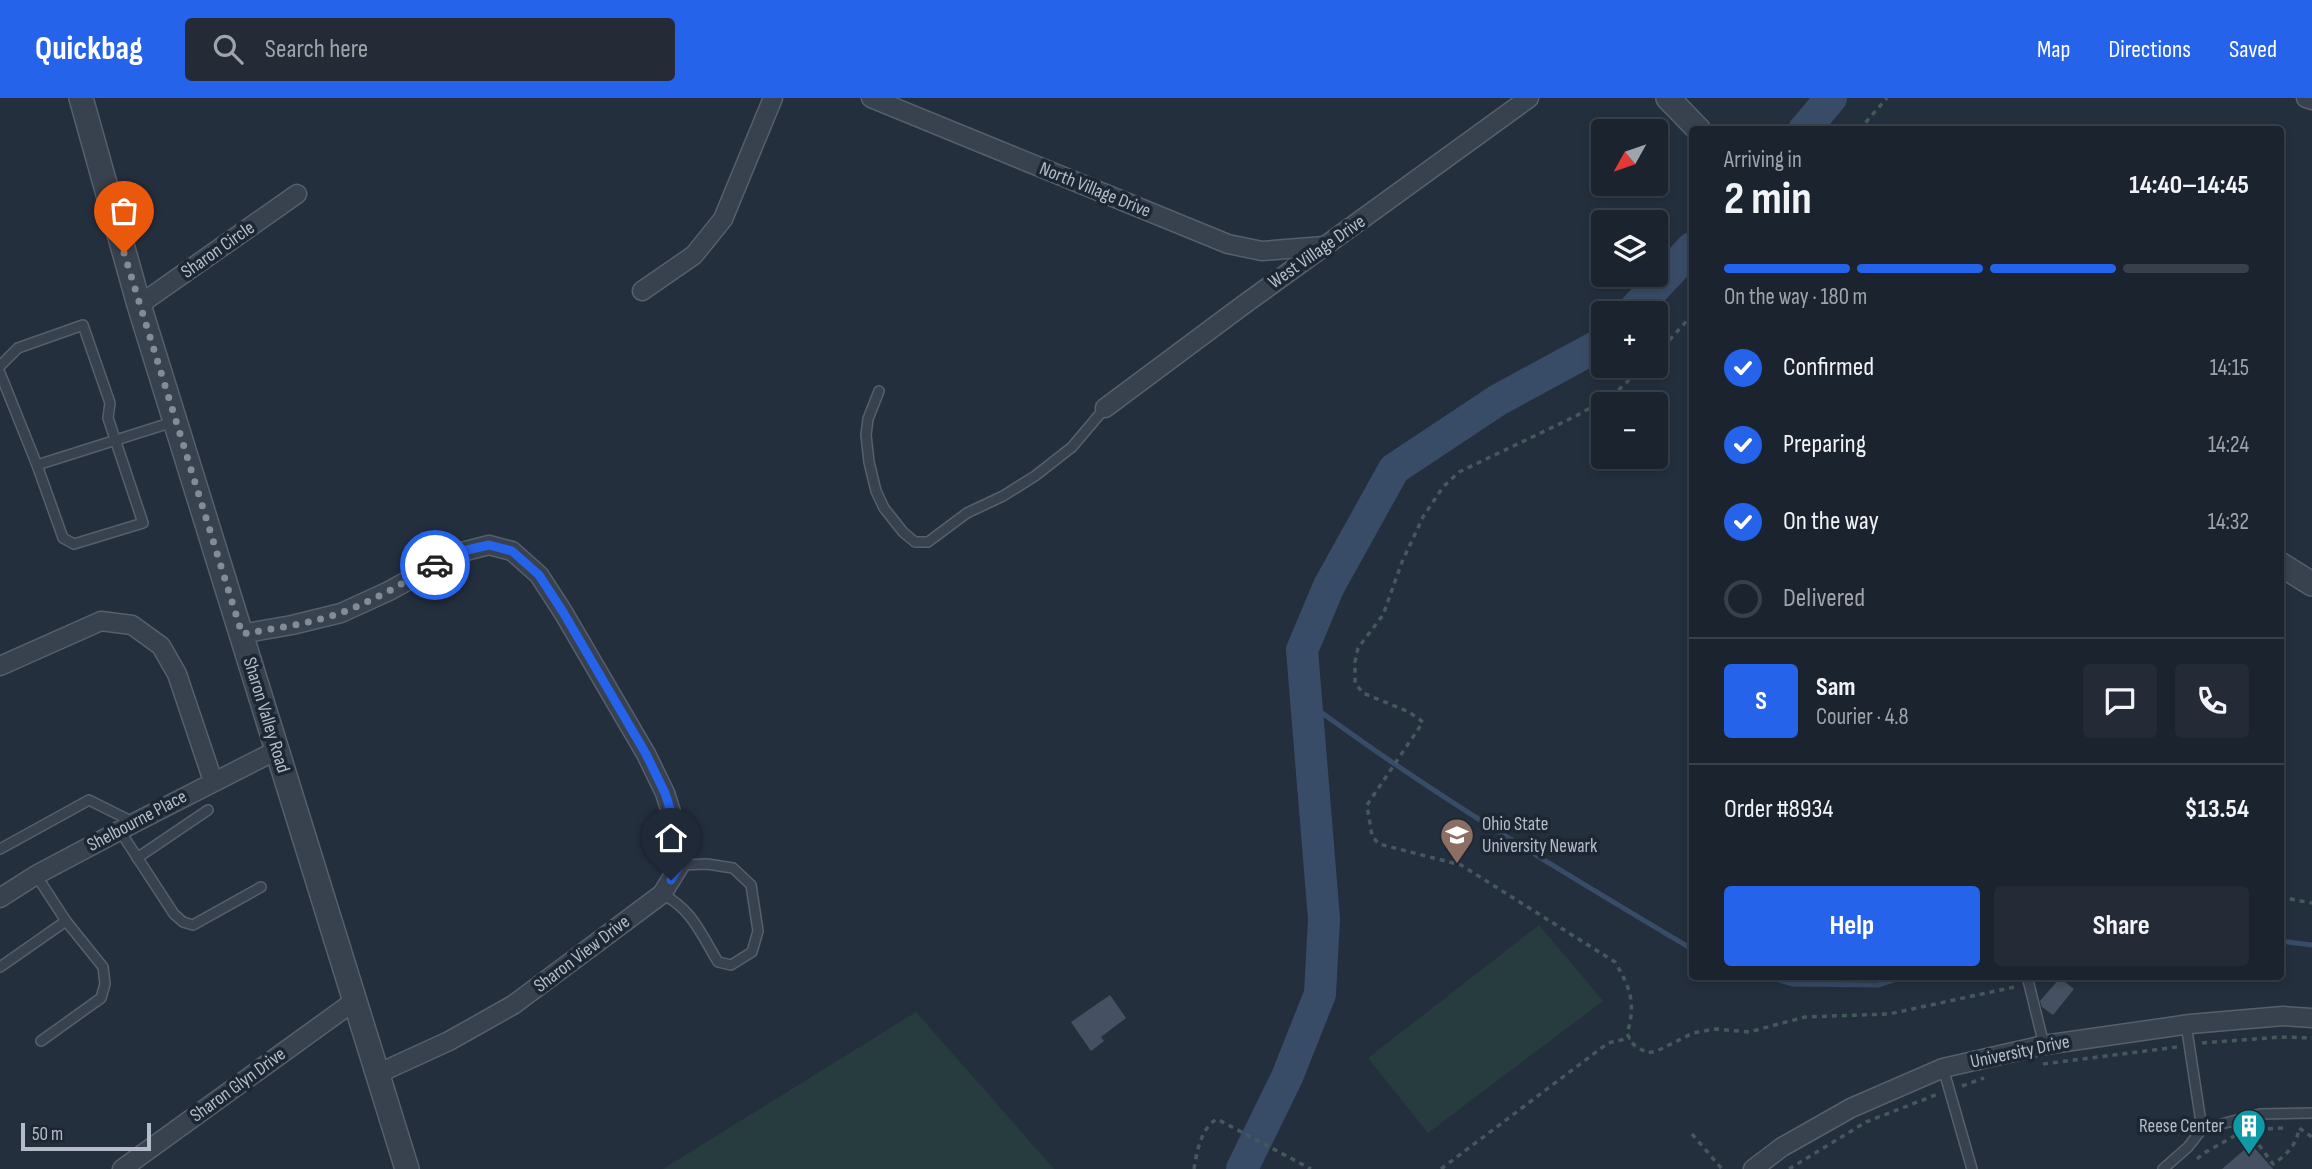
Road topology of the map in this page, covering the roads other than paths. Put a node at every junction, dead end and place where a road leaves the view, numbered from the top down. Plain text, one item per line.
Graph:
1 (81, 98) edge
2 (773, 98) edge
3 (871, 98) edge
4 (1529, 98) edge
5 (1668, 98) edge
6 (2306, 98) edge
7 (2312, 100) edge
8 (1695, 126) edge
9 (297, 194) dead end
10 (1326, 246) junction
11 (642, 291) dead end
12 (139, 305) junction
13 (0, 366) edge
14 (0, 373) edge
15 (879, 391) dead end
16 (1105, 408) joint
17 (175, 421) junction
18 (116, 440) junction
19 (37, 465) junction
20 (2284, 566) edge
21 (2312, 584) edge
22 (242, 634) junction
23 (0, 666) edge
24 (277, 750) junction
25 (213, 781) junction
26 (208, 810) dead end
27 (127, 827) junction
28 (0, 849) edge
29 (137, 858) junction
30 (680, 865) junction
31 (36, 875) junction
32 (261, 887) dead end
33 (662, 894) junction
34 (0, 898) edge
35 (66, 921) junction
36 (0, 967) edge
37 (2027, 980) edge
38 (354, 1002) junction
39 (2312, 1018) edge
40 (2186, 1024) junction
41 (41, 1041) dead end
42 (2043, 1045) junction
43 (1943, 1068) junction
44 (377, 1074) junction
45 (2312, 1113) edge
46 (2202, 1129) junction
47 (122, 1169) edge
48 (407, 1169) edge
49 (1753, 1169) edge
50 (1972, 1169) edge
51 (2164, 1169) edge

1 - 12 street, Sharon Valley Road
2 - 11 street
3 - 10 street, North Village Drive
4 - 10 street, West Village Drive
5 - 8 street
6 - 7 street
9 - 12 street, Sharon Circle
10 - 16 street, West Village Drive
12 - 17 street, Sharon Valley Road
13 - 18 lane
14 - 19 lane
15 - 16 lane
17 - 18 lane
17 - 22 street, Sharon Valley Road
18 - 19 lane
18 - 19 lane
20 - 21 street
22 - 24 street, Sharon Valley Road
22 - 30 street
23 - 25 street
24 - 25 street, Shelbourne Place
24 - 38 street, Sharon Valley Road
25 - 27 street, Shelbourne Place
26 - 29 lane
27 - 28 lane
27 - 29 lane
27 - 31 street, Shelbourne Place
29 - 32 lane
30 - 33 street, Sharon View Drive
30 - 33 lane
31 - 34 street, Shelbourne Place
31 - 35 lane
33 - 44 street, Sharon View Drive
35 - 36 lane
35 - 41 lane
37 - 42 lane
38 - 44 street, Sharon Valley Road
38 - 47 street, Sharon Glyn Drive
39 - 40 street, University Drive
40 - 42 street, University Drive
40 - 46 lane
42 - 43 street, University Drive
43 - 49 street, University Drive
43 - 50 lane
44 - 48 street, Sharon Valley Road
45 - 46 lane
46 - 51 lane

